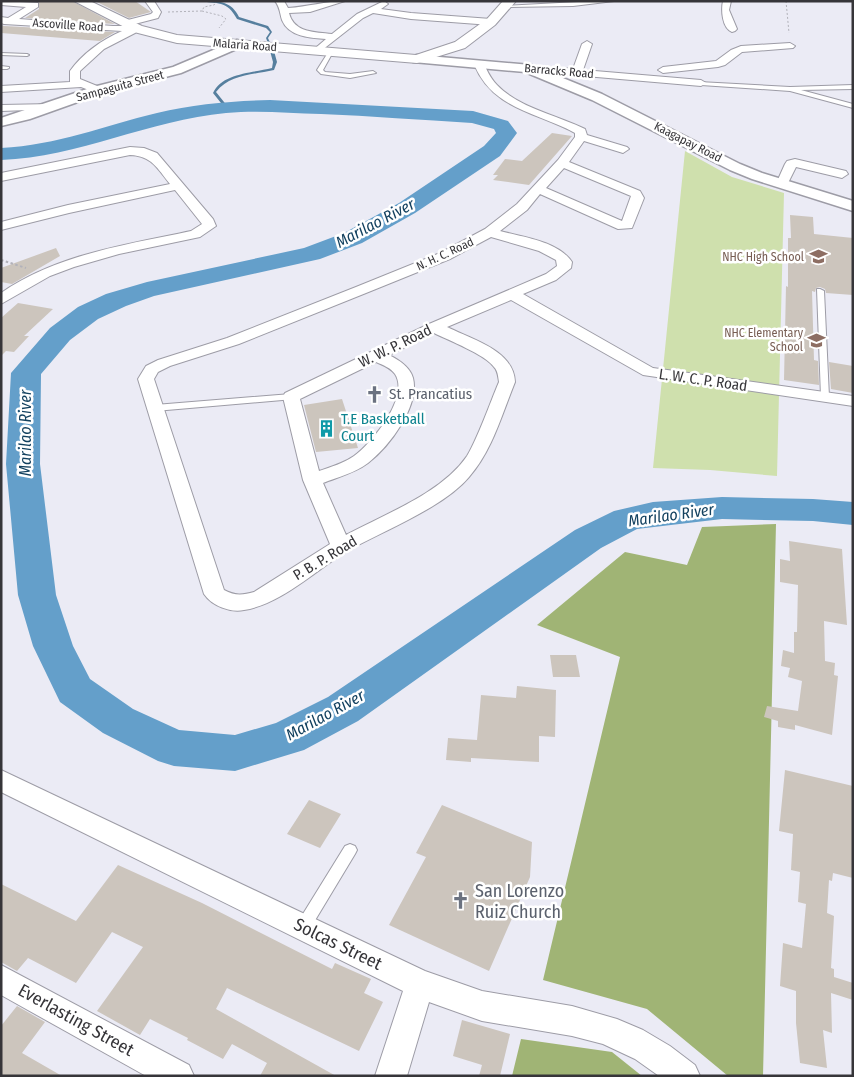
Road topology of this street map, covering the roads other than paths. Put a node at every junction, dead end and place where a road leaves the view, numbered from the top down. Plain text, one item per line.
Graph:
1 (80, 1) edge
2 (149, 1) edge
3 (279, 1) edge
4 (341, 1) edge
5 (388, 1) edge
6 (612, 1) edge
7 (727, 1) edge
8 (1, 2) edge
9 (508, 4) edge
10 (371, 10) junction
11 (285, 11) junction
12 (4, 22) edge
13 (491, 22) junction
14 (133, 26) junction
15 (732, 29) dead end
16 (334, 37) junction
17 (237, 44) junction
18 (587, 44) dead end
19 (790, 46) road end
20 (317, 51) junction
21 (332, 52) junction
22 (1, 54) edge
23 (27, 55) dead end
24 (417, 59) junction
25 (479, 64) junction
26 (527, 68) junction
27 (374, 73) dead end
28 (577, 73) junction
29 (622, 76) junction
30 (701, 83) joint
31 (82, 84) junction
32 (853, 88) edge
33 (1, 89) edge
34 (790, 89) junction
35 (98, 90) junction
36 (853, 106) edge
37 (52, 107) junction
38 (1, 108) edge
39 (1, 122) edge
40 (581, 137) junction
41 (623, 149) dead end
42 (562, 163) junction
43 (842, 174) dead end
44 (1, 178) edge
45 (782, 184) junction
46 (178, 186) junction
47 (539, 189) junction
48 (853, 206) edge
49 (1, 226) edge
50 (490, 232) junction
51 (820, 290) dead end
52 (512, 294) junction
53 (1, 300) edge
54 (434, 327) junction
55 (376, 355) junction
56 (152, 369) joint
57 (291, 397) junction
58 (825, 397) junction
59 (853, 401) edge
60 (155, 408) junction
61 (312, 480) junction
62 (341, 546) junction
63 (1, 780) edge
64 (350, 850) dead end
65 (303, 927) junction
66 (1, 979) edge
67 (420, 984) junction
68 (178, 1076) edge
69 (391, 1076) edge
70 (684, 1076) edge

1 - 14 main road, Malaria Road
2 - 14 street
3 - 11 street
4 - 11 street
5 - 10 street
6 - 9 lane
7 - 15 street
8 - 12 street
9 - 13 main road
10 - 13 street
10 - 16 street
11 - 16 street
12 - 14 street, Ascoville Road
13 - 24 main road
14 - 17 main road, Malaria Road
14 - 31 street
16 - 20 street
17 - 20 main road, Malaria Road
17 - 35 street, Sampaguita Street
18 - 28 street
19 - 29 street
20 - 21 main road, Malaria Road
21 - 24 main road, Malaria Road
21 - 27 lane
22 - 23 lane
24 - 25 street, Barracks Road
25 - 26 street, Barracks Road
25 - 40 street
26 - 28 street, Barracks Road
26 - 45 street, Kaagapay Road
28 - 29 street, Barracks Road
29 - 30 street, Barracks Road
30 - 34 lane
31 - 33 street
31 - 35 street
32 - 34 lane
34 - 36 lane
35 - 37 street, Sampaguita Street
37 - 38 street
37 - 39 street, Sampaguita Street
40 - 41 street
40 - 42 street, N. H. C. Road
42 - 47 street, N. H. C. Road
42 - 47 street
43 - 45 street
44 - 46 street
45 - 48 street, Kaagapay Road
46 - 49 street
46 - 53 street
47 - 50 street, N. H. C. Road
50 - 52 street, W. W. P. Road
50 - 56 street, N. H. C. Road
51 - 58 lane
52 - 54 street, W. W. P. Road
52 - 58 street, L. W. C. P. Road
54 - 55 street, W. W. P. Road
54 - 62 street, P. B. P. Road
55 - 57 street, W. W. P. Road
55 - 61 street
56 - 60 street, P. B. P. Road
57 - 60 lane
57 - 61 street
58 - 59 street, L. W. C. P. Road
60 - 62 street, P. B. P. Road
61 - 62 street
63 - 65 street, Solcas Street
64 - 65 lane
65 - 67 street, Solcas Street
66 - 68 street, Everlasting Street
67 - 69 street
67 - 70 street, Solcas Street

